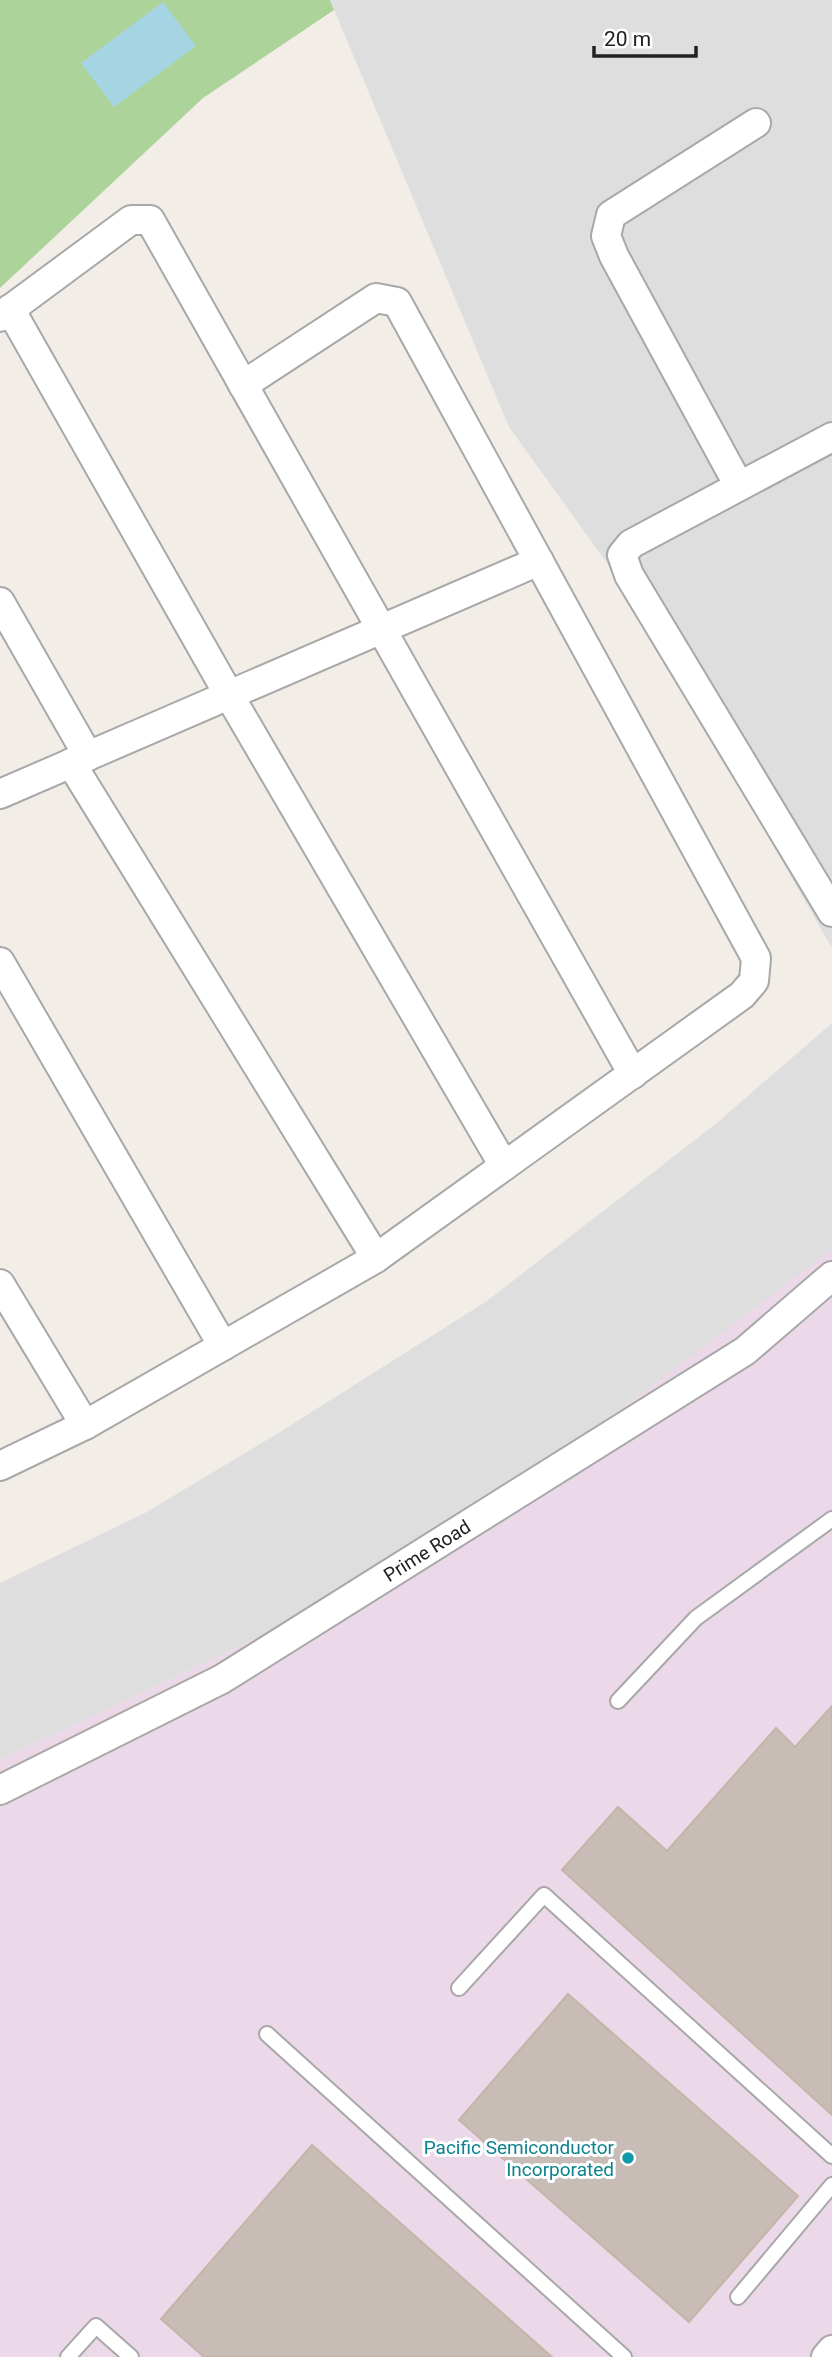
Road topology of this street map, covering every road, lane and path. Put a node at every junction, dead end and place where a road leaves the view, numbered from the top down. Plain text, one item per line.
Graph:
1 (757, 124) dead end
2 (5, 313) edge
3 (243, 385) junction
4 (832, 438) edge
5 (739, 486) junction
6 (539, 561) junction
7 (0, 602) edge
8 (381, 629) junction
9 (229, 695) junction
10 (79, 760) junction
11 (0, 794) edge
12 (832, 912) edge
13 (0, 962) edge
14 (633, 1074) junction
15 (504, 1166) junction
16 (376, 1258) junction
17 (832, 1276) edge
18 (0, 1285) edge
19 (223, 1346) junction
20 (85, 1425) junction
21 (0, 1466) edge
22 (832, 1519) edge
23 (618, 1701) dead end
24 (0, 1790) edge
25 (459, 1987) dead end
26 (267, 2034) dead end
27 (832, 2156) edge
28 (832, 2185) edge
29 (738, 2297) dead end
30 (832, 2350) edge
31 (68, 2357) edge
32 (131, 2357) edge
33 (624, 2357) edge
34 (826, 2357) edge

1 - 5 street
2 - 3 street
2 - 9 street
3 - 6 street
3 - 8 street
4 - 5 street
5 - 12 street
6 - 8 street
6 - 14 street
7 - 10 street
8 - 9 street
8 - 14 street
9 - 10 street
9 - 15 street
10 - 11 street
10 - 16 street
13 - 19 street
14 - 15 street
15 - 16 street
16 - 19 street
17 - 24 street, Prime Road
18 - 20 street
19 - 20 street
20 - 21 street
22 - 23 lane
25 - 27 lane
26 - 33 lane
28 - 29 lane
30 - 34 street
31 - 32 lane

